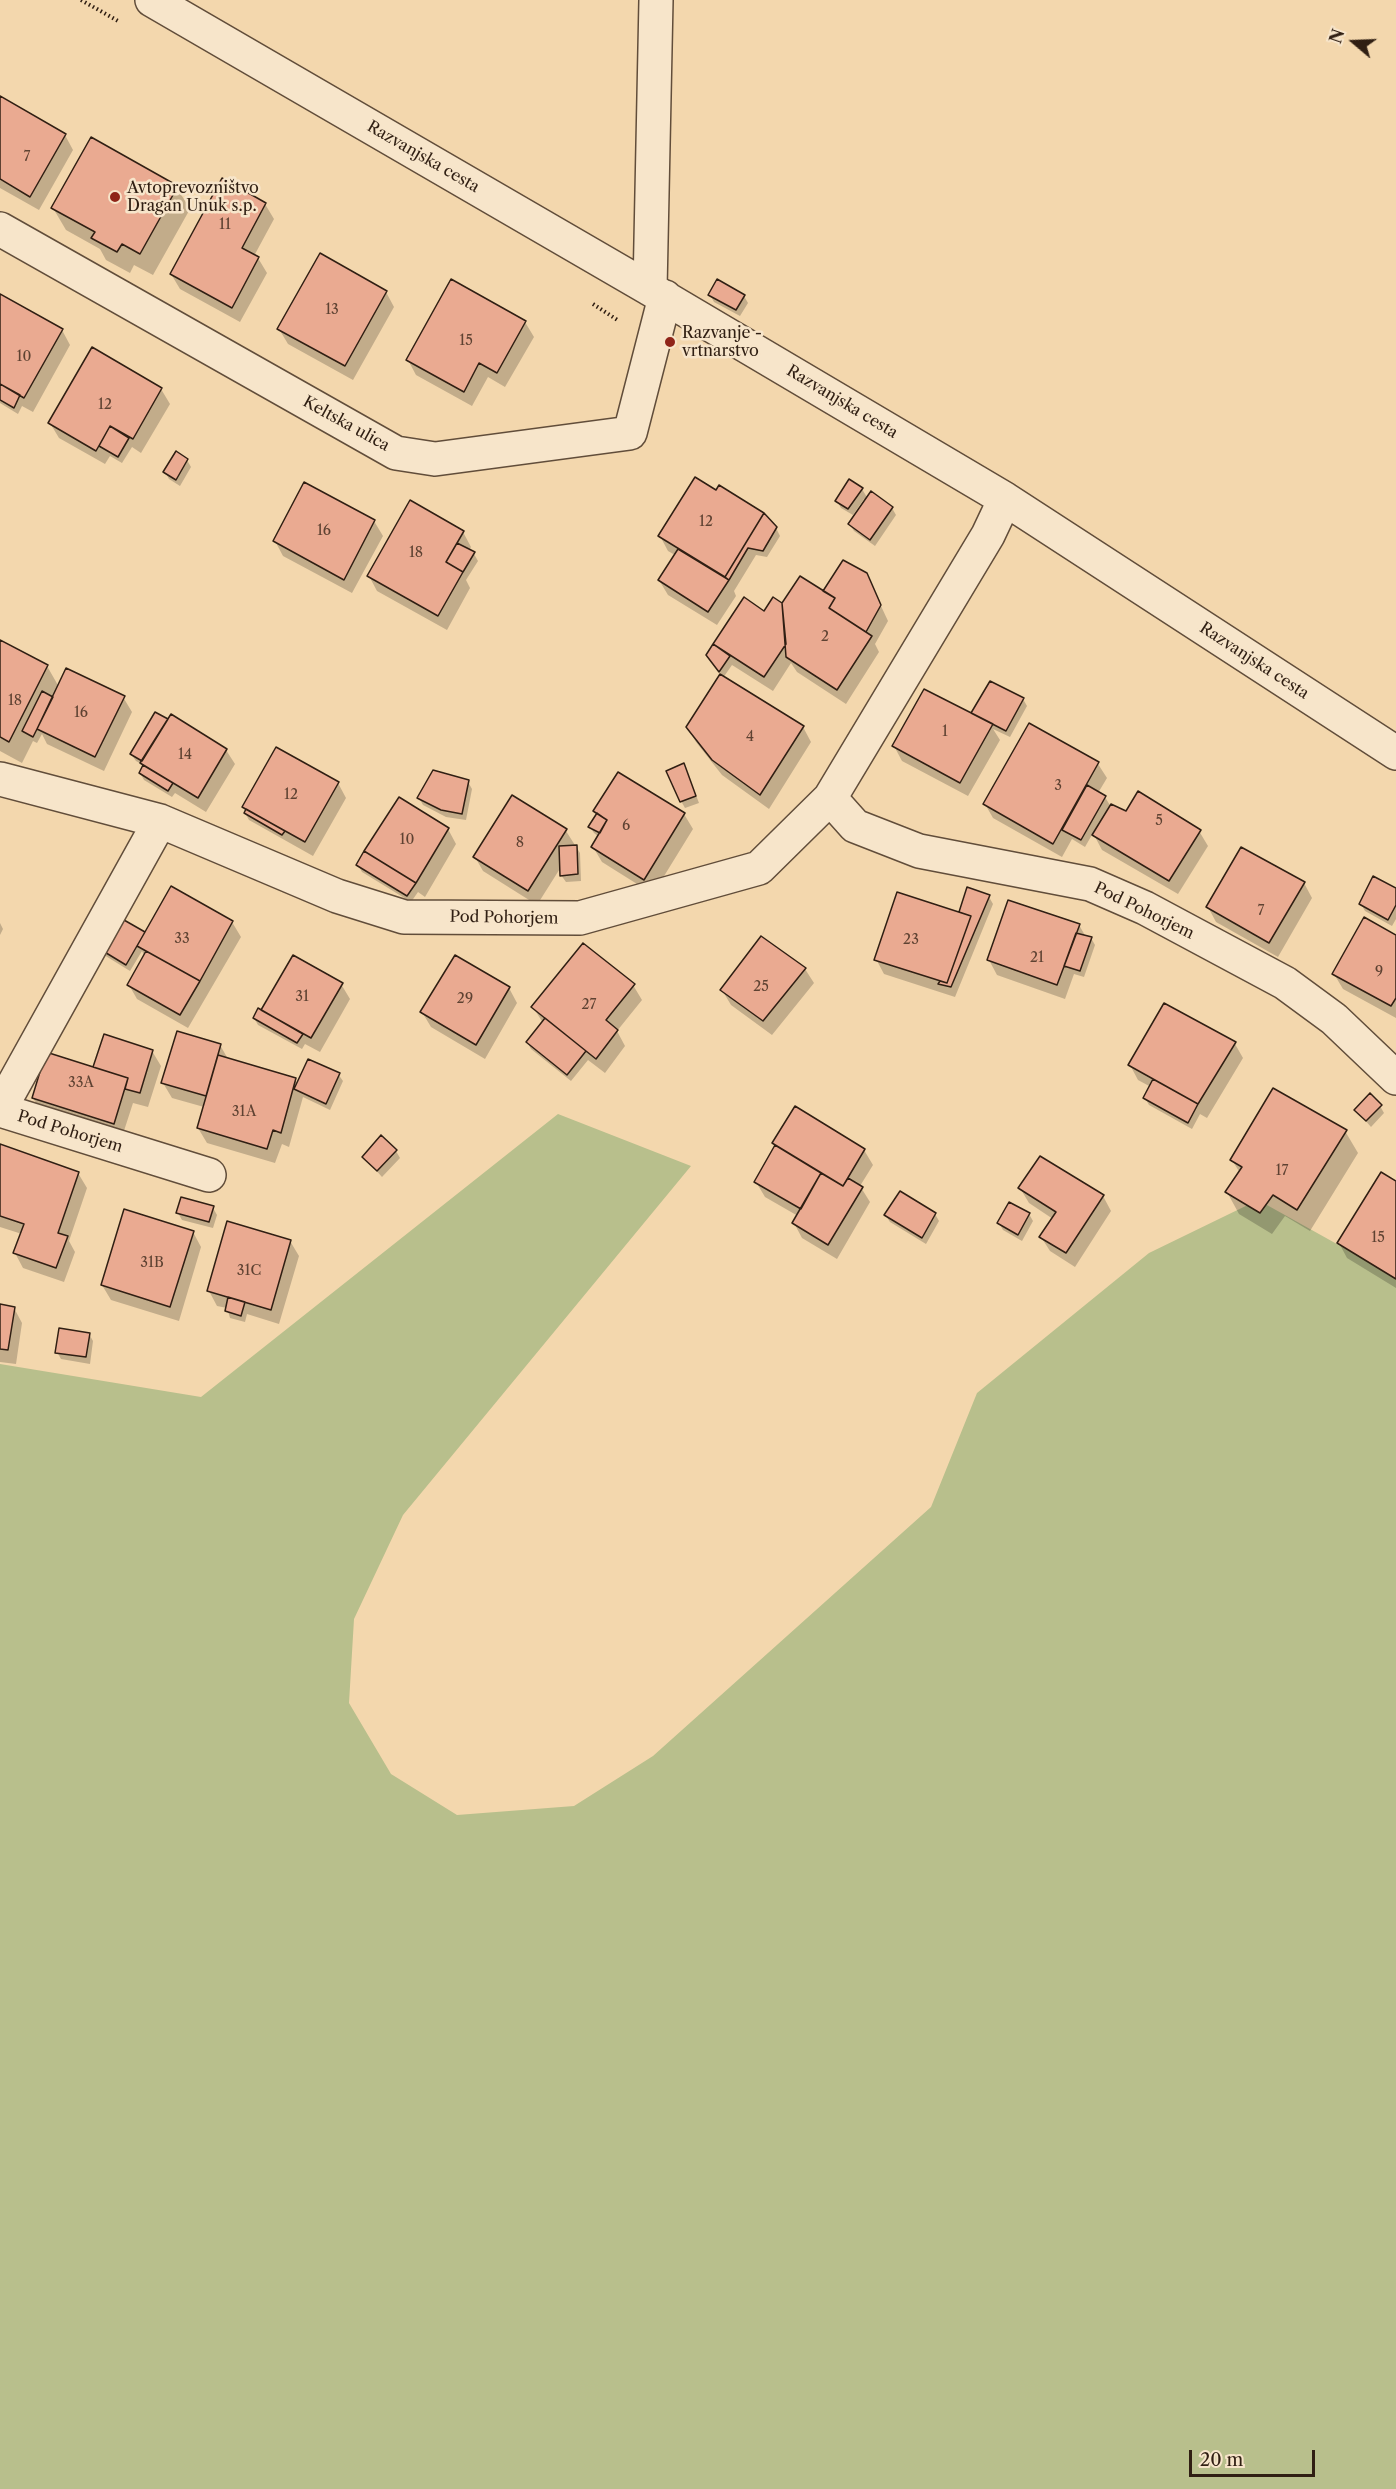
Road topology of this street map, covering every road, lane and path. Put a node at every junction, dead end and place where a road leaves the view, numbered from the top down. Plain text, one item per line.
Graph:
1 (152, 0) edge
2 (656, 0) edge
3 (0, 229) edge
4 (657, 293) junction
5 (1005, 499) junction
6 (1396, 753) edge
7 (0, 779) edge
8 (830, 798) junction
9 (160, 821) junction
10 (1396, 1078) edge
11 (0, 1110) edge
12 (209, 1175) dead end

1 - 4 street, Razvanjska cesta
2 - 4 street
3 - 4 street, Keltska ulica
4 - 5 street, Razvanjska cesta
5 - 6 street, Razvanjska cesta
5 - 8 street, Pod Pohorjem
7 - 9 street, Pod Pohorjem
8 - 9 street, Pod Pohorjem
8 - 10 street, Pod Pohorjem
9 - 11 street, Pod Pohorjem
11 - 12 street, Pod Pohorjem

